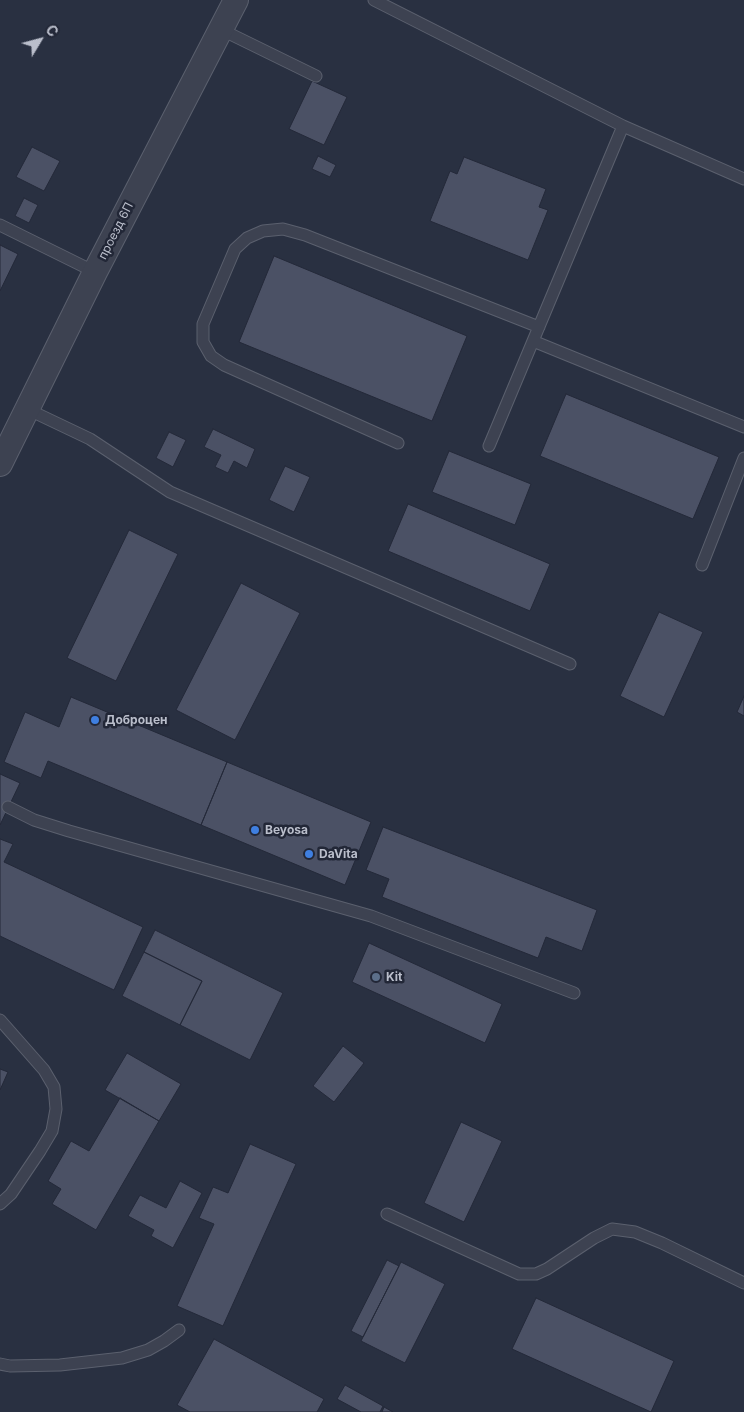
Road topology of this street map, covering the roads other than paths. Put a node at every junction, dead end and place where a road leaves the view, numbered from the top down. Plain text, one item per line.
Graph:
1 (236, 0) edge
2 (374, 0) edge
3 (220, 29) junction
4 (316, 76) dead end
5 (623, 126) junction
6 (744, 179) edge
7 (0, 225) edge
8 (95, 272) junction
9 (539, 327) junction
10 (533, 341) junction
11 (27, 409) junction
12 (744, 427) edge
13 (398, 443) dead end
14 (489, 446) dead end
15 (744, 458) edge
16 (0, 464) edge
17 (702, 565) dead end
18 (570, 664) dead end
19 (8, 807) dead end
20 (574, 993) dead end
21 (0, 1020) edge
22 (0, 1204) edge
23 (387, 1214) dead end
24 (744, 1283) edge
25 (179, 1330) dead end
26 (0, 1364) edge

1 - 3 street, проезд 6П
2 - 5 lane
3 - 4 lane
3 - 8 street, проезд 6П
5 - 6 lane
5 - 9 lane
7 - 8 lane
8 - 11 street, проезд 6П
9 - 10 lane
9 - 13 lane
10 - 12 lane
10 - 14 lane
11 - 16 street, проезд 6П
11 - 18 lane
15 - 17 lane
19 - 20 lane
21 - 22 lane
23 - 24 lane
25 - 26 lane

